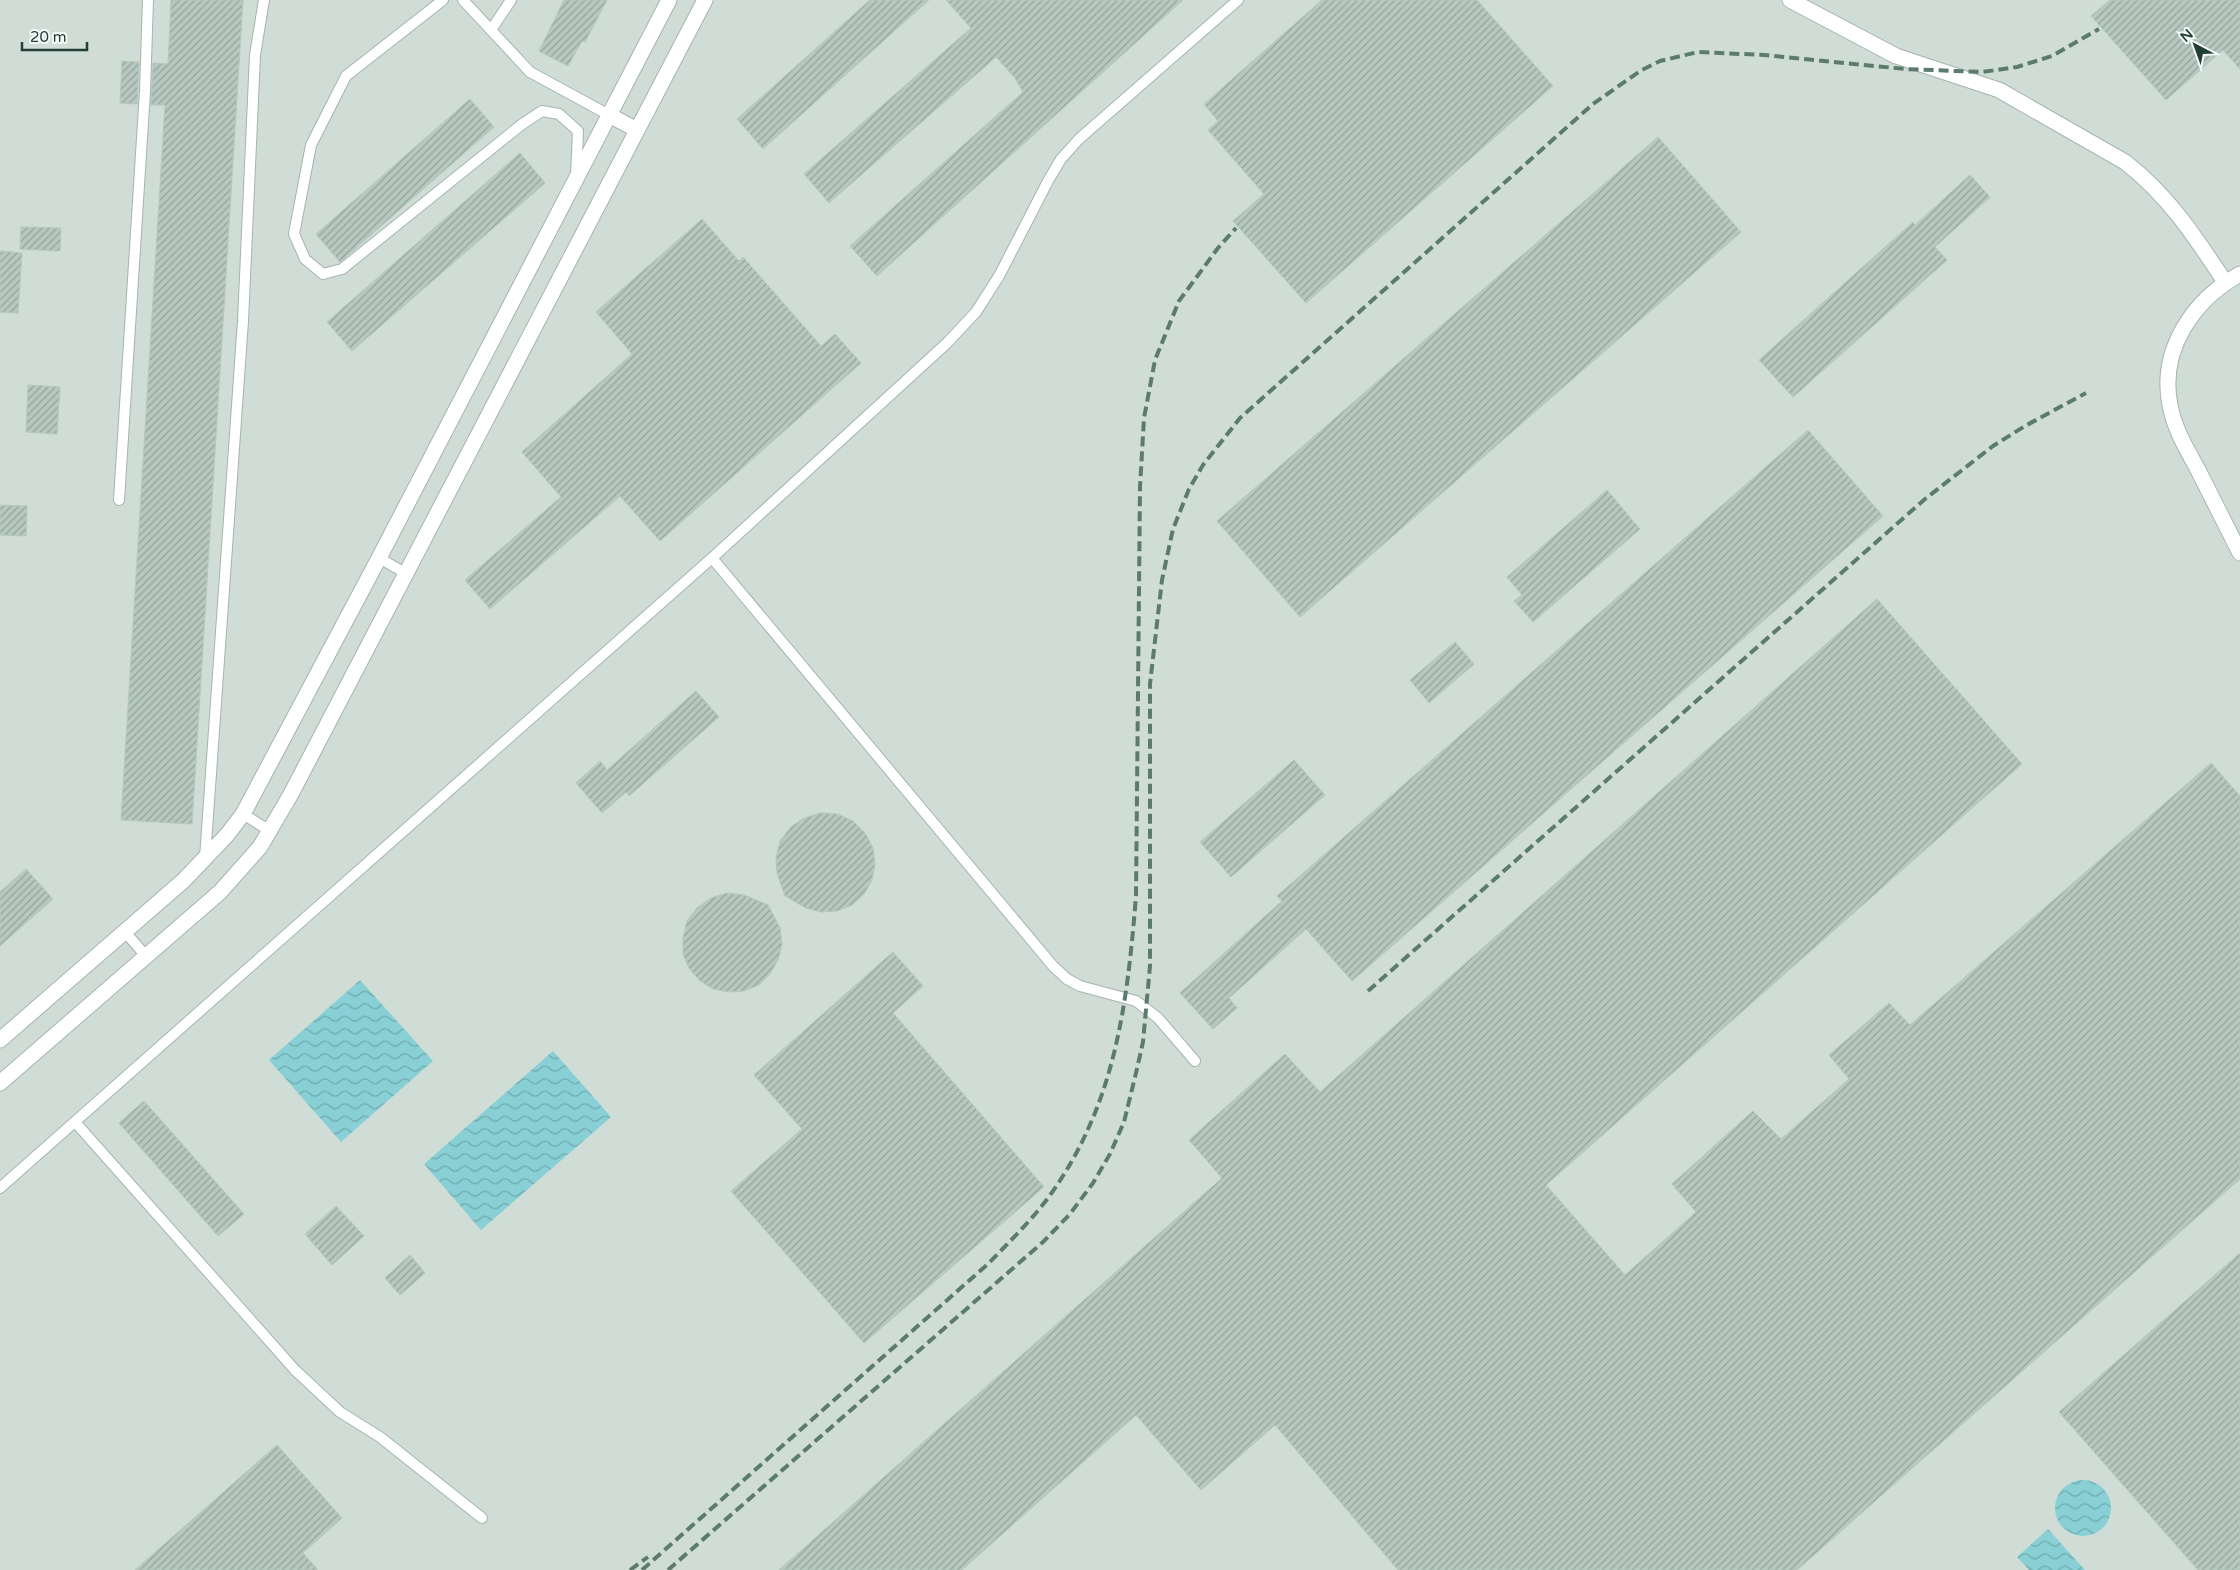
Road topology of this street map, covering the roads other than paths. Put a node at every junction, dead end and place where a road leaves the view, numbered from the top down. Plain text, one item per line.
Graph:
1 (148, 0) edge
2 (264, 0) edge
3 (443, 0) edge
4 (463, 0) edge
5 (511, 0) edge
6 (668, 0) edge
7 (705, 0) edge
8 (1238, 0) edge
9 (1790, 0) edge
10 (491, 30) junction
11 (609, 115) junction
12 (637, 130) junction
13 (575, 180) junction
14 (2240, 274) edge
15 (2225, 282) junction
16 (119, 500) dead end
17 (2240, 553) edge
18 (379, 558) junction
19 (712, 558) junction
20 (407, 574) junction
21 (243, 814) junction
22 (270, 831) junction
23 (205, 859) junction
24 (125, 932) junction
25 (146, 956) junction
26 (0, 1040) edge
27 (1195, 1061) dead end
28 (0, 1083) edge
29 (75, 1122) junction
30 (0, 1188) edge
31 (482, 1518) dead end

1 - 16 lane
2 - 23 lane
3 - 13 lane
4 - 10 lane
5 - 10 lane
6 - 11 street
7 - 12 street
8 - 19 lane
9 - 15 street
10 - 11 lane
11 - 12 street
11 - 13 street
12 - 20 street
13 - 18 street
14 - 15 street
15 - 17 street
18 - 20 lane
18 - 21 street
19 - 27 lane
19 - 29 lane
20 - 22 street
21 - 22 lane
21 - 23 street
22 - 25 street
23 - 24 street
24 - 25 lane
24 - 26 street
25 - 28 street
29 - 30 lane
29 - 31 lane

